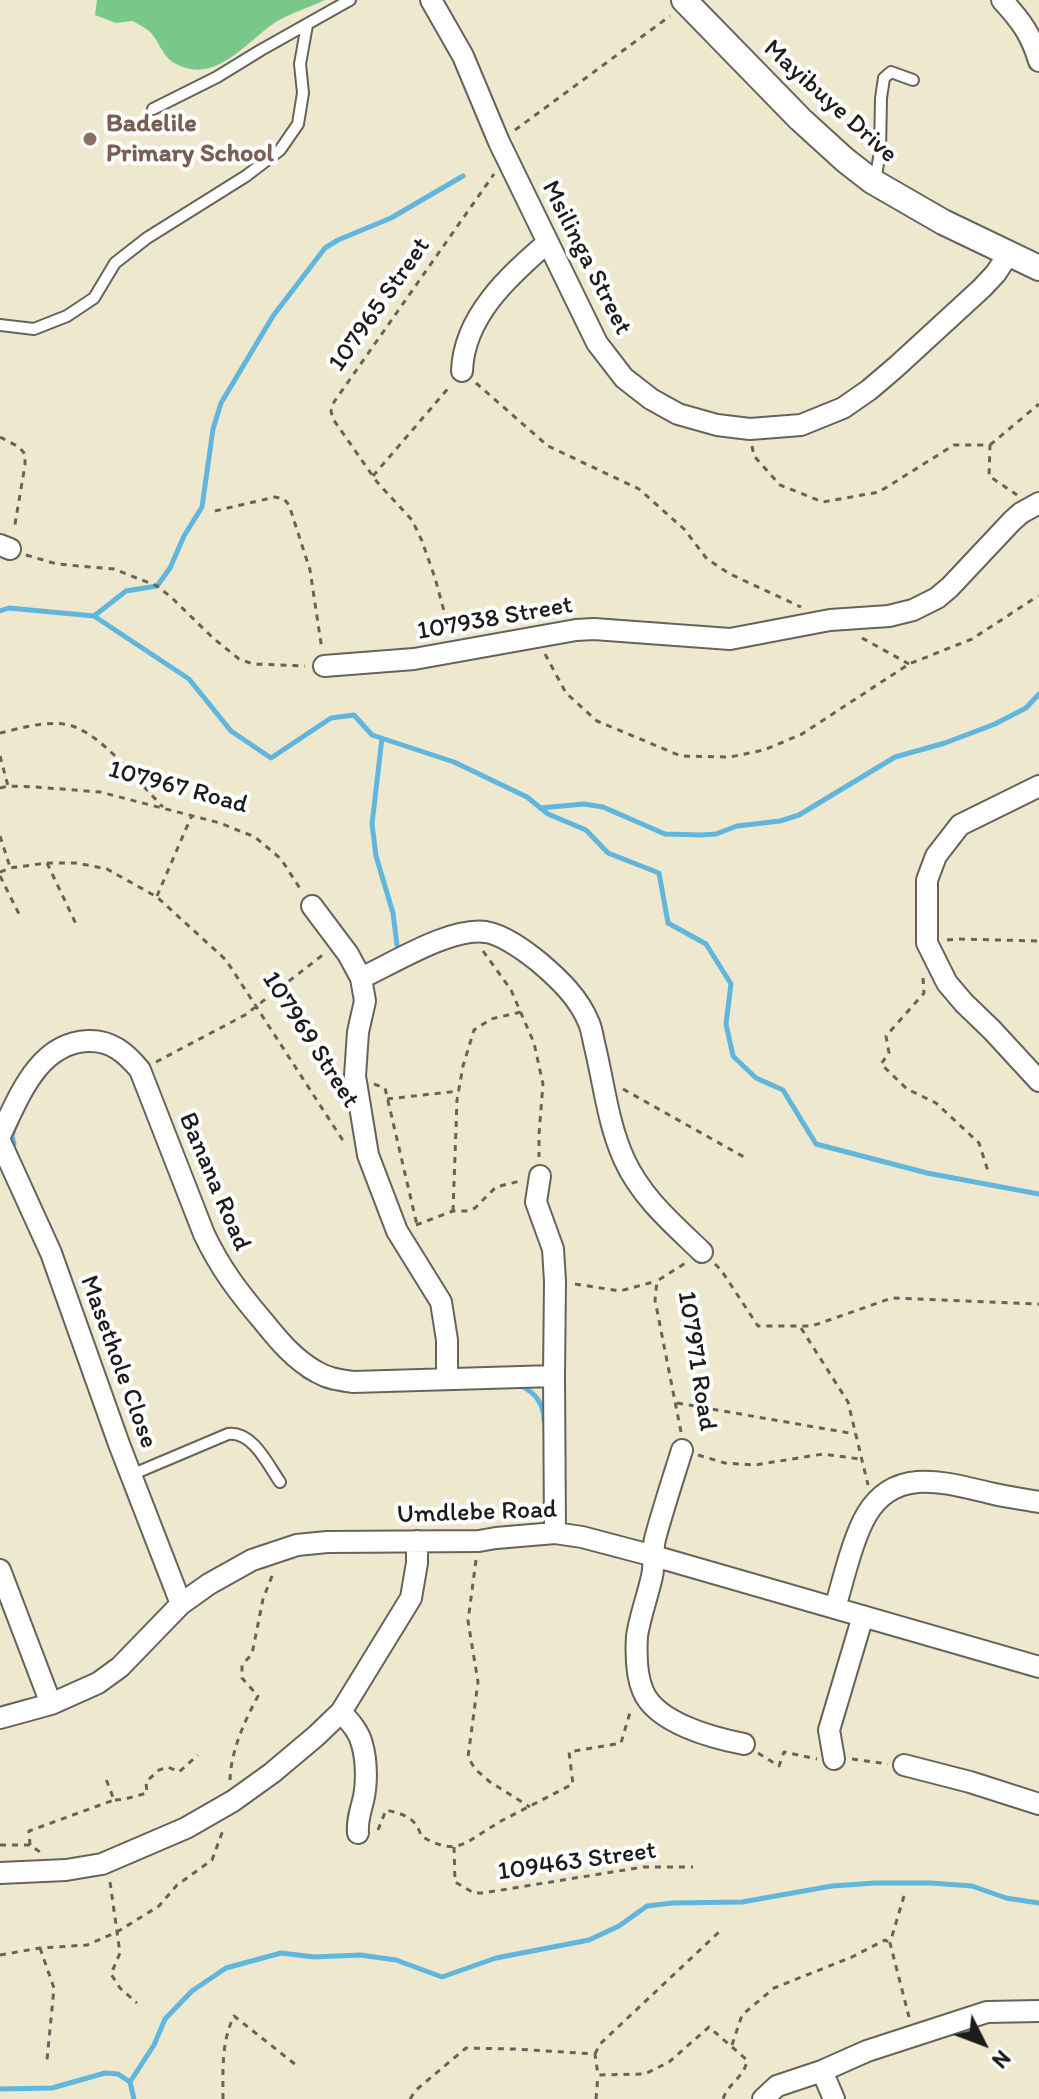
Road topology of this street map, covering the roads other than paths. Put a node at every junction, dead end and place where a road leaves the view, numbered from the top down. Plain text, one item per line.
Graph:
1 (350, 0) edge
2 (431, 0) edge
3 (685, 0) edge
4 (1002, 0) edge
5 (307, 25) junction
6 (1039, 61) edge
7 (913, 80) dead end
8 (153, 109) dead end
9 (875, 183) junction
10 (547, 243) junction
11 (1009, 253) junction
12 (1039, 268) edge
13 (0, 325) edge
14 (462, 371) road end
15 (1036, 504) edge
16 (324, 666) road end
17 (1039, 786) edge
18 (312, 906) road end
19 (361, 978) junction
20 (1039, 1081) edge
21 (0, 1138) edge
22 (540, 1176) road end
23 (702, 1252) road end
24 (554, 1376) junction
25 (447, 1378) junction
26 (682, 1450) road end
27 (131, 1475) junction
28 (280, 1482) dead end
29 (1039, 1502) edge
30 (555, 1533) junction
31 (417, 1541) junction
32 (654, 1556) junction
33 (0, 1570) edge
34 (181, 1604) junction
35 (835, 1608) junction
36 (863, 1616) junction
37 (1039, 1667) edge
38 (51, 1704) junction
39 (341, 1712) junction
40 (0, 1718) edge
41 (744, 1744) dead end
42 (834, 1759) dead end
43 (904, 1765) dead end
44 (1039, 1804) edge
45 (358, 1833) road end
46 (0, 1873) edge
47 (1039, 2011) edge
48 (822, 2071) junction
49 (770, 2093) edge
50 (834, 2099) edge

1 - 5 lane
2 - 10 street, Msilinga Street
3 - 9 street, Mayibuye Drive
4 - 6 street
5 - 8 lane
5 - 13 lane
7 - 9 lane
9 - 11 street, Mayibuye Drive
10 - 11 street, Msilinga Street
10 - 14 street
11 - 12 street, Mayibuye Drive
15 - 16 street, 107938 Street
17 - 20 street
18 - 19 street
19 - 23 street
19 - 25 street
21 - 25 street, Banana Road
21 - 27 street, Masethole Close
22 - 24 street
24 - 25 street, Banana Road
24 - 30 street
26 - 32 street, 107971 Road
27 - 28 lane
27 - 34 street, Masethole Close
29 - 35 street
30 - 31 street, Umdlebe Road
30 - 32 street, Umdlebe Road
31 - 34 street, Umdlebe Road
31 - 39 street
32 - 35 street, Umdlebe Road
32 - 41 street, 107971 Road
33 - 38 street
34 - 38 street, Umdlebe Road
35 - 36 street, Umdlebe Road
36 - 37 street, Umdlebe Road
36 - 42 street
38 - 40 street, Umdlebe Road
39 - 45 street
39 - 46 street
43 - 44 street
47 - 48 street
48 - 49 street
48 - 50 street

